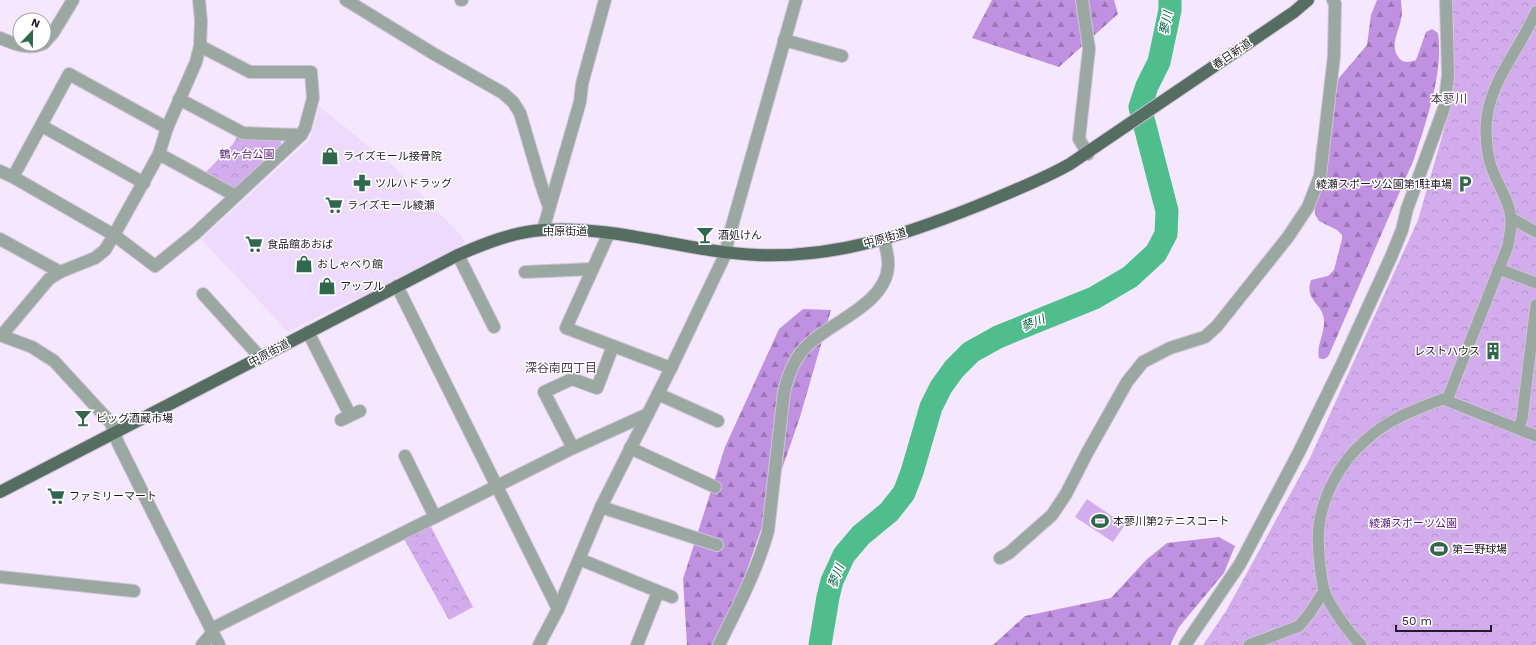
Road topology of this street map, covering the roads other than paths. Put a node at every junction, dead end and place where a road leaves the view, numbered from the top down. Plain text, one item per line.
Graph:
1 (73, 0) edge
2 (199, 0) edge
3 (346, 0) edge
4 (605, 0) edge
5 (796, 0) edge
6 (1082, 0) edge
7 (1308, 0) edge
8 (1333, 0) edge
9 (1446, 0) edge
10 (1536, 12) edge
11 (52, 35) edge
12 (0, 38) edge
13 (784, 40) junction
14 (12, 43) edge
15 (200, 46) junction
16 (842, 56) dead end
17 (180, 99) junction
18 (1156, 107) joint
19 (42, 126) junction
20 (167, 128) junction
21 (301, 134) junction
22 (159, 154) junction
23 (1088, 154) junction
24 (0, 171) edge
25 (13, 177) junction
26 (144, 183) junction
27 (236, 196) junction
28 (549, 207) junction
29 (1511, 218) junction
30 (543, 230) junction
31 (1536, 232) edge
32 (609, 233) junction
33 (114, 235) junction
34 (0, 239) edge
35 (884, 240) junction
36 (726, 253) junction
37 (458, 255) junction
38 (592, 269) junction
39 (1498, 270) junction
40 (60, 272) junction
41 (525, 272) dead end
42 (1536, 283) edge
43 (397, 286) junction
44 (203, 294) dead end
45 (1536, 304) edge
46 (494, 327) dead end
47 (308, 332) junction
48 (1, 335) edge
49 (613, 346) junction
50 (260, 357) junction
51 (671, 368) junction
52 (658, 394) junction
53 (1415, 398) dead end
54 (1447, 400) junction
55 (1429, 404) junction
56 (648, 414) junction
57 (350, 416) dead end
58 (718, 421) dead end
59 (1518, 429) junction
60 (115, 432) junction
61 (1536, 436) edge
62 (573, 448) junction
63 (630, 448) junction
64 (405, 456) dead end
65 (496, 486) junction
66 (715, 487) dead end
67 (0, 492) edge
68 (601, 506) junction
69 (435, 517) junction
70 (718, 545) dead end
71 (1000, 558) dead end
72 (579, 559) junction
73 (0, 577) edge
74 (1324, 590) junction
75 (134, 591) dead end
76 (658, 592) junction
77 (672, 597) dead end
78 (558, 609) junction
79 (212, 630) junction
80 (202, 645) edge
81 (219, 645) edge
82 (538, 645) edge
83 (637, 645) edge
84 (719, 645) edge
85 (1185, 645) edge
86 (1249, 645) edge
87 (1361, 645) edge

1 - 11 street
2 - 15 street
3 - 28 street
4 - 28 street
5 - 13 street
6 - 23 street
7 - 18 main road, 春日新道
8 - 71 street
9 - 85 street
10 - 29 street
12 - 14 street
13 - 16 street
13 - 36 street
15 - 17 street
15 - 21 street
17 - 20 street
17 - 21 street
18 - 23 main road, 中原街道
19 - 20 street
19 - 25 street
19 - 26 street
20 - 22 street
21 - 27 street
22 - 26 street
22 - 27 street
23 - 35 main road, 中原街道
24 - 25 street
25 - 33 street
26 - 33 street
27 - 33 street
28 - 30 street
29 - 31 street
29 - 39 street
30 - 32 main road, 中原街道
30 - 37 main road, 中原街道
32 - 36 main road, 中原街道
32 - 38 street
33 - 40 street
34 - 40 street
35 - 36 main road, 中原街道
35 - 84 street
36 - 51 street
37 - 43 main road, 中原街道
37 - 46 street
38 - 41 street
38 - 49 street
39 - 42 street
39 - 54 street
40 - 48 street
43 - 47 main road, 中原街道
43 - 65 street
44 - 50 street
45 - 59 street
47 - 50 main road, 中原街道
47 - 57 street
48 - 60 street
49 - 51 street
49 - 62 street
50 - 60 main road, 中原街道
51 - 52 street
52 - 56 street
52 - 58 street
53 - 55 street
54 - 55 street
54 - 59 street
55 - 74 street
56 - 62 street
56 - 63 street
59 - 61 street
60 - 67 main road, 中原街道
60 - 79 street
62 - 65 street
63 - 66 street
63 - 68 street
64 - 69 street
65 - 69 street
65 - 78 street
68 - 70 street
68 - 72 street
69 - 79 street
72 - 76 street
72 - 78 street
73 - 75 street
74 - 86 street
74 - 87 street
76 - 77 street
76 - 83 street
78 - 82 street
79 - 80 street
79 - 81 street

